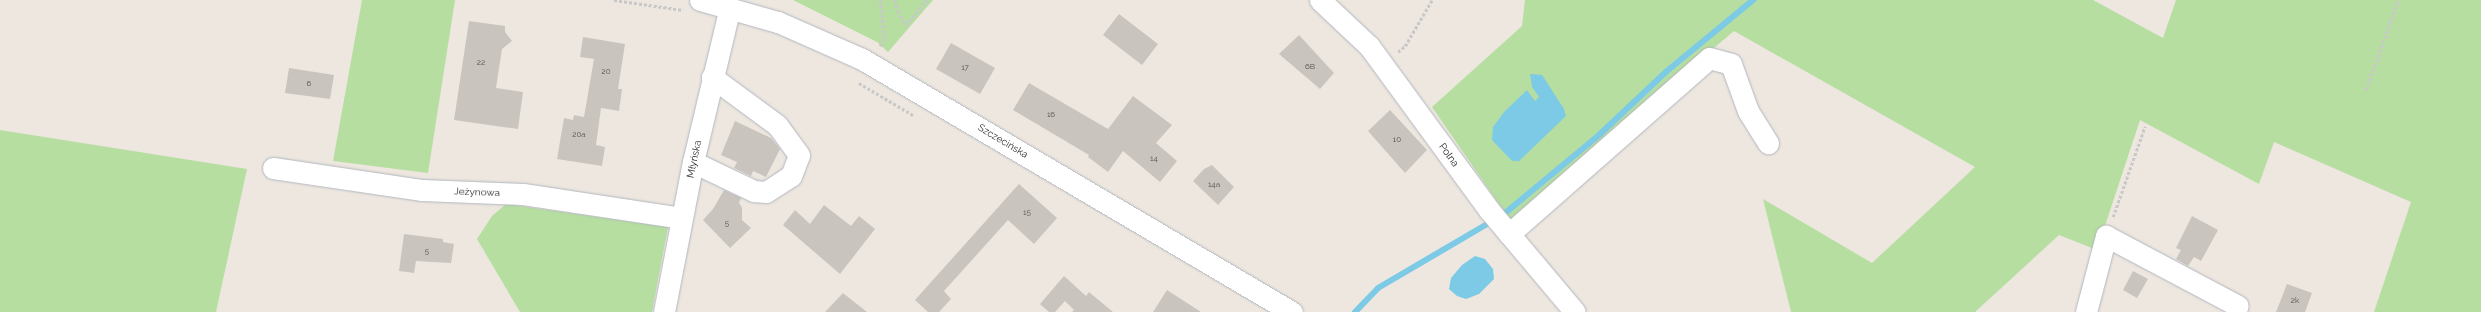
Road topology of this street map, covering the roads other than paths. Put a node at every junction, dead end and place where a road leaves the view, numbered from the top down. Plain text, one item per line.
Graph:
1 (1320, 0) edge
2 (693, 6) edge
3 (730, 7) junction
4 (755, 7) edge
5 (712, 76) junction
6 (1768, 143) dead end
7 (692, 162) junction
8 (273, 168) dead end
9 (681, 218) junction
10 (1509, 234) junction
11 (2238, 306) dead end
12 (664, 312) edge
13 (1292, 312) edge
14 (1575, 312) edge
15 (2086, 312) edge

1 - 10 street, Polna
2 - 3 street, Szczecińska
3 - 4 street, Szczecińska
3 - 5 street, Młyńska
4 - 13 street, Szczecińska
5 - 7 street, Młyńska
5 - 7 street
6 - 10 street
7 - 9 street, Młyńska
8 - 9 street, Jeżynowa
9 - 12 street, Młyńska
10 - 14 street, Polna
11 - 15 street

